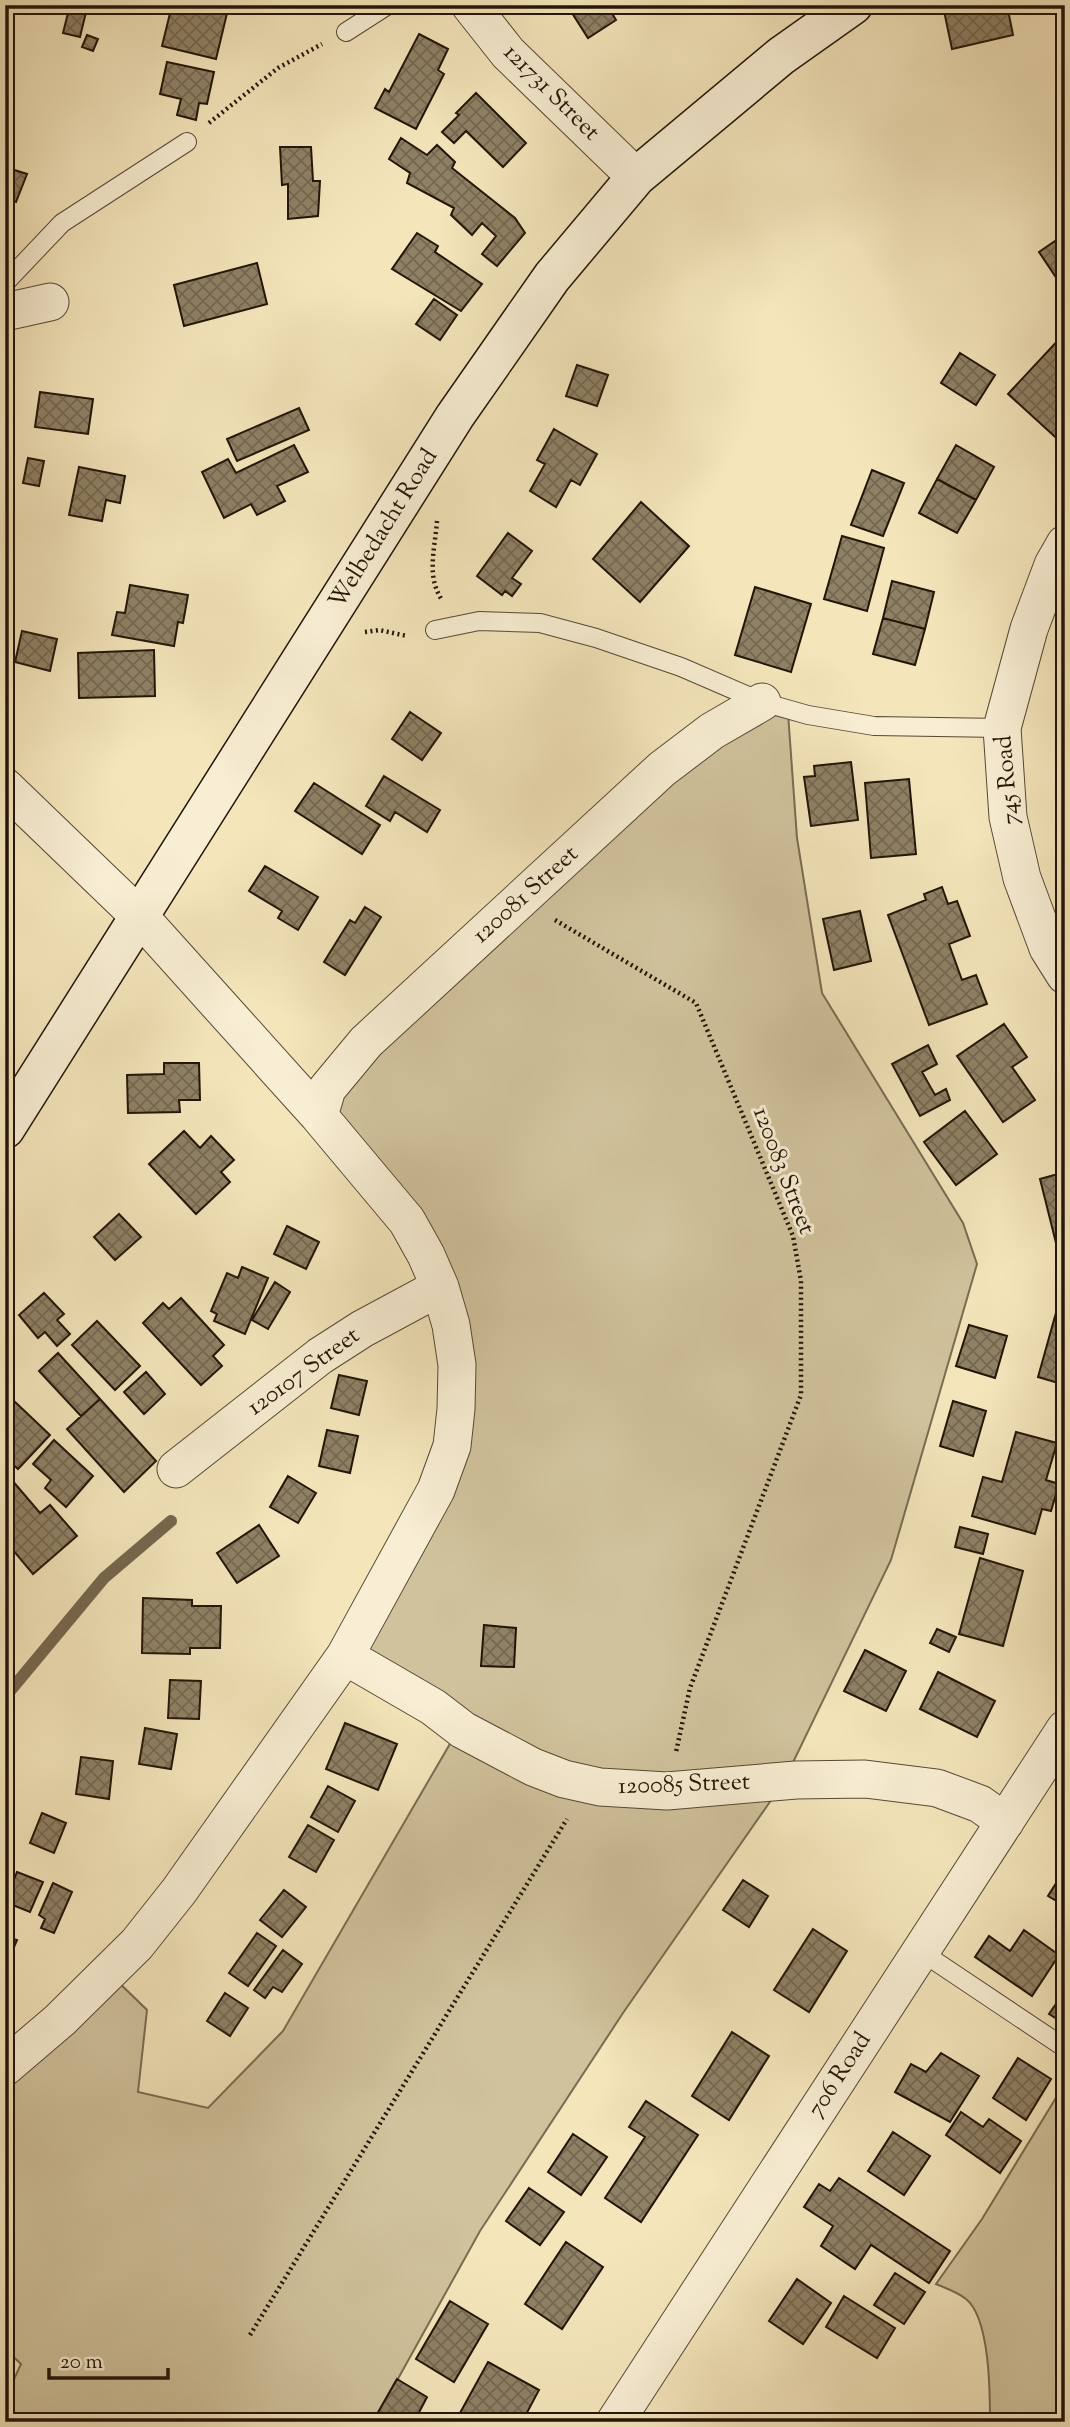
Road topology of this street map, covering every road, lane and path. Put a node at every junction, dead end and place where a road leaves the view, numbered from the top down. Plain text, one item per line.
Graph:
1 (388, 5) edge
2 (470, 5) edge
3 (853, 5) edge
4 (346, 33) joint
5 (187, 142) joint
6 (636, 177) junction
7 (5, 283) edge
8 (50, 302) dead end
9 (5, 312) edge
10 (425, 463) junction
11 (1065, 544) edge
12 (465, 624) junction
13 (435, 629) joint
14 (318, 633) junction
15 (762, 702) junction
16 (1002, 728) junction
17 (5, 787) edge
18 (521, 901) junction
19 (140, 917) junction
20 (1065, 975) edge
21 (319, 1116) junction
22 (5, 1129) edge
23 (439, 1287) junction
24 (176, 1469) dead end
25 (345, 1656) junction
26 (1065, 1729) edge
27 (588, 1784) junction
28 (667, 1791) junction
29 (1005, 1822) junction
30 (920, 1951) junction
31 (1065, 2048) edge
32 (5, 2067) edge
33 (250, 2335) dead end
34 (615, 2422) edge

1 - 4 lane
2 - 6 street, 121731 Street
3 - 6 street, Welbedacht Road
4 - 5 path
5 - 7 lane
6 - 10 street, Welbedacht Road
8 - 9 street
10 - 12 path
10 - 14 street, Welbedacht Road
11 - 16 street, 745 Road
12 - 13 lane
12 - 15 lane
13 - 14 path
14 - 19 street, Welbedacht Road
15 - 16 lane
15 - 18 street, 120081 Street
16 - 20 street, 745 Road
17 - 19 street
18 - 21 street, 120081 Street
18 - 28 path, 120083 Street
19 - 21 street
19 - 22 street, Welbedacht Road
21 - 23 street
23 - 24 street, 120107 Street
23 - 25 street
25 - 27 street, 120085 Street
25 - 32 street
26 - 29 street, 706 Road
27 - 28 street, 120085 Street
27 - 33 path
28 - 29 street, 120085 Street
29 - 30 street, 706 Road
30 - 31 lane
30 - 34 street, 706 Road

